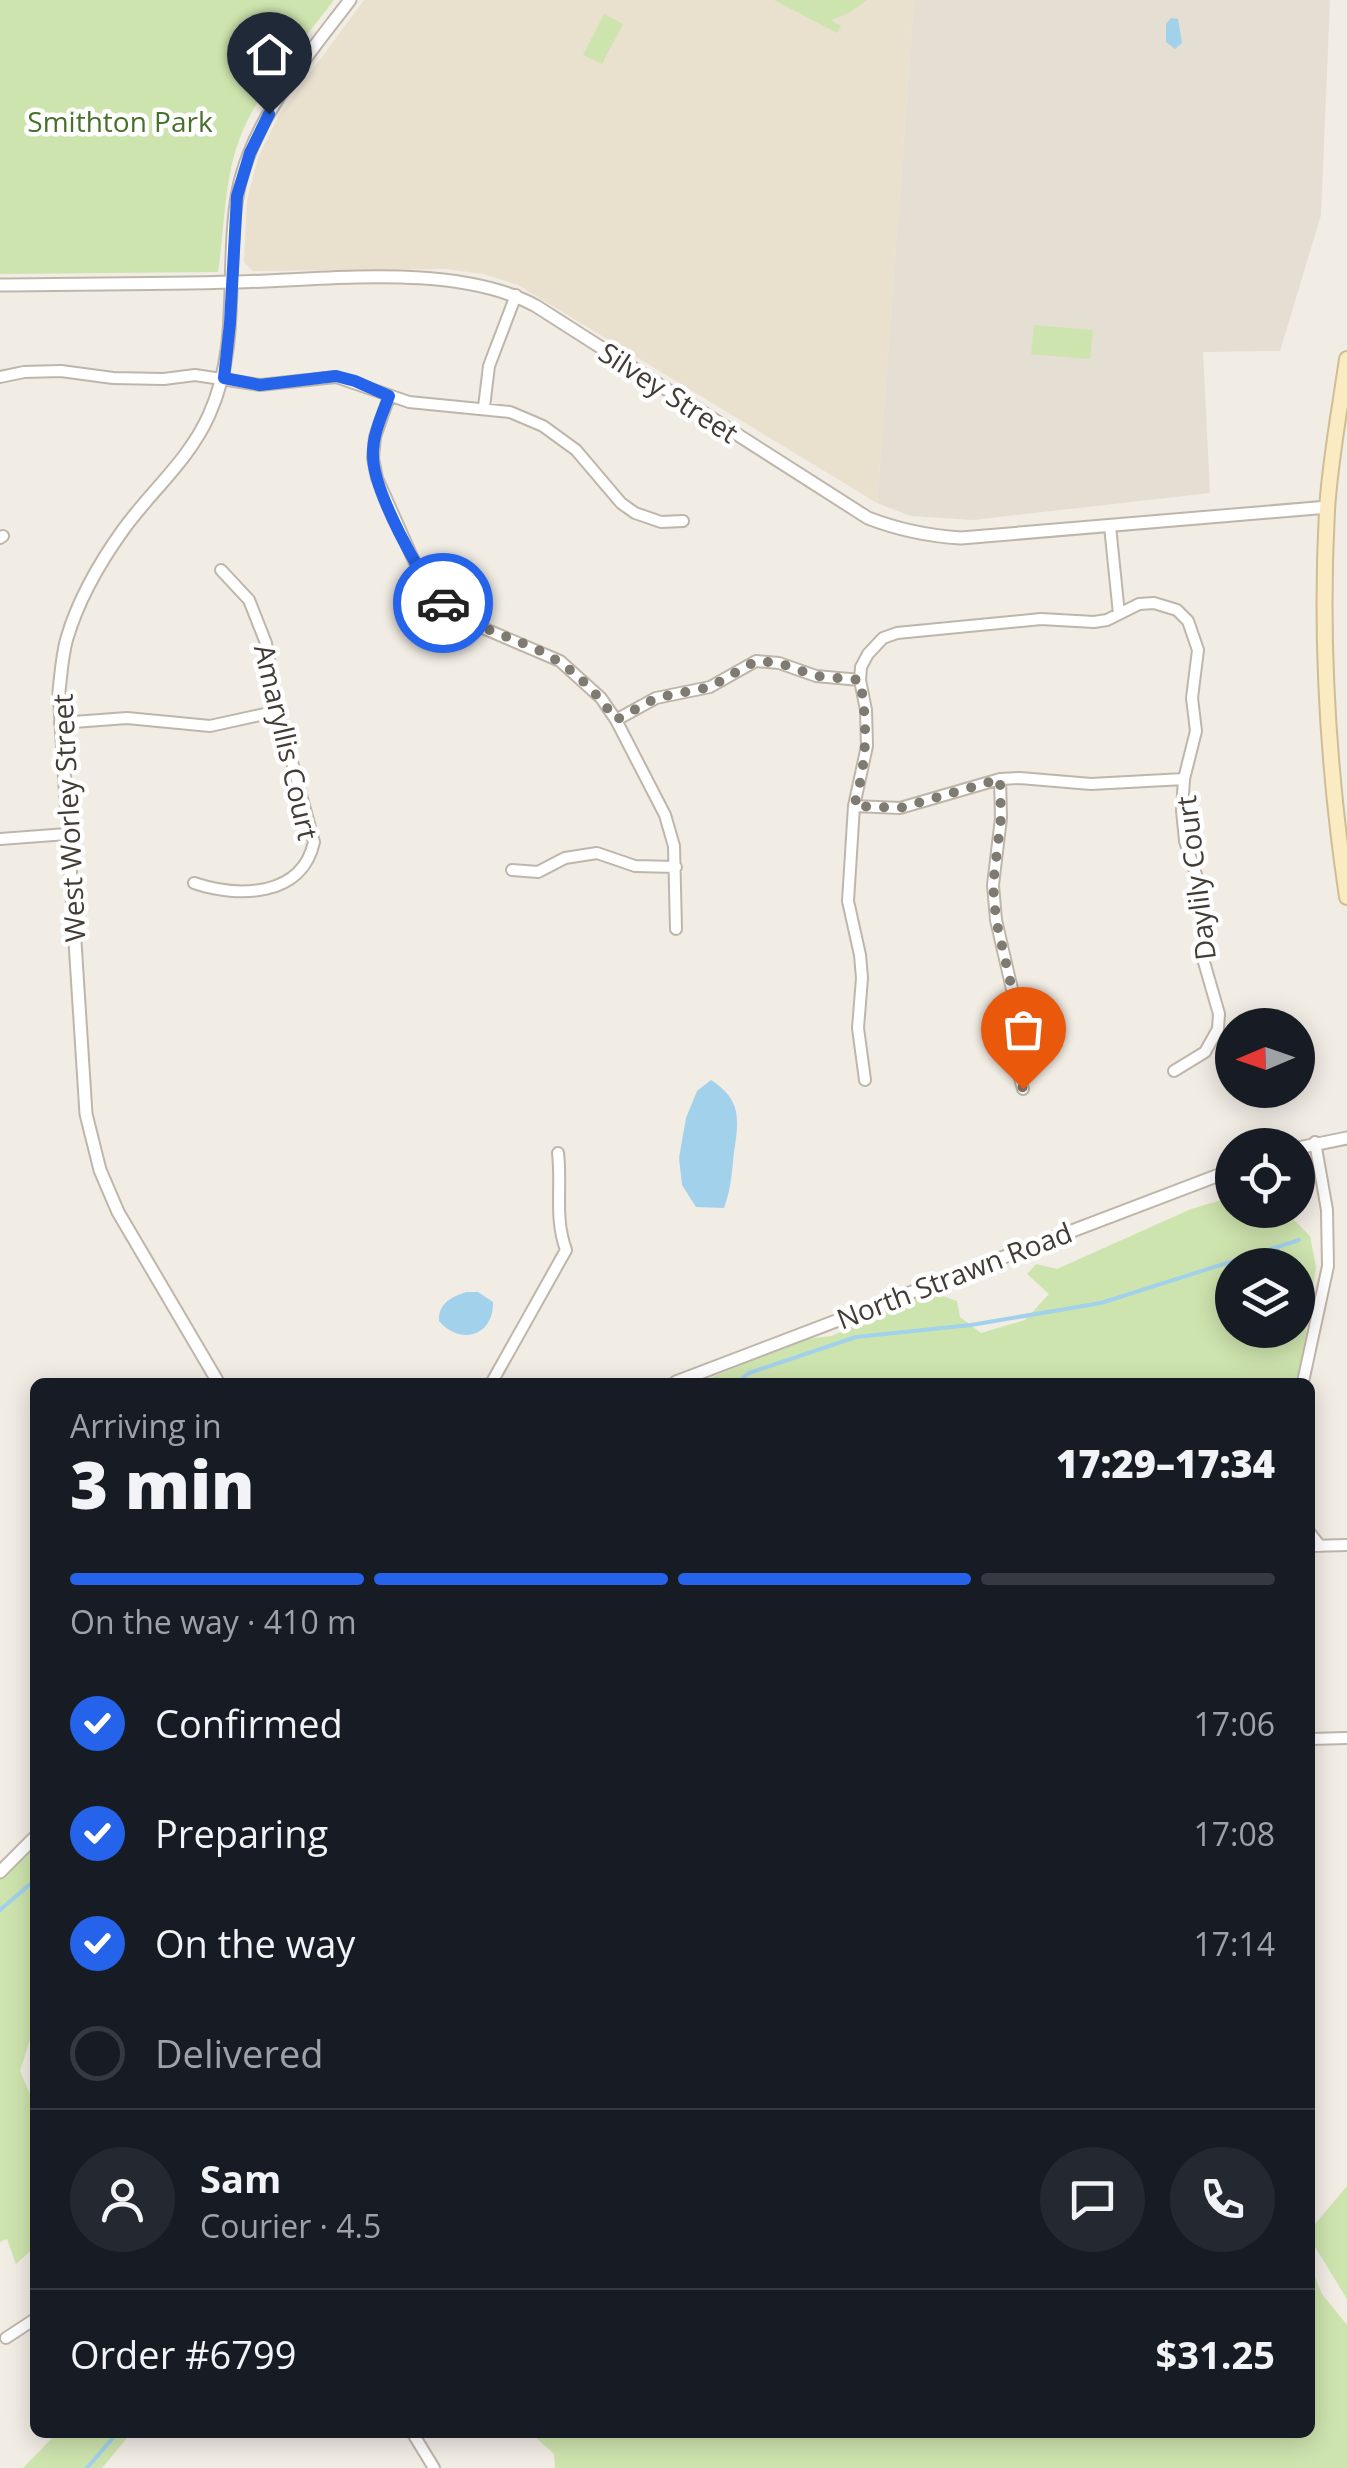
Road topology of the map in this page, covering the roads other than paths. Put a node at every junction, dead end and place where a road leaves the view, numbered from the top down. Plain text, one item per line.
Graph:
1 (350, 0) edge
2 (232, 282) junction
3 (0, 285) edge
4 (516, 295) junction
5 (1347, 359) edge
6 (0, 377) edge
7 (224, 378) junction
8 (389, 396) junction
9 (484, 407) junction
10 (1328, 507) junction
11 (683, 521) dead end
12 (1110, 526) junction
13 (221, 570) dead end
14 (1119, 614) junction
15 (860, 680) junction
16 (278, 711) junction
17 (616, 720) junction
18 (60, 722) junction
19 (1000, 779) junction
20 (1184, 779) junction
21 (854, 806) junction
22 (1342, 826) edge
23 (67, 834) junction
24 (0, 839) edge
25 (676, 867) junction
26 (512, 870) dead end
27 (194, 883) dead end
28 (1347, 898) edge
29 (676, 928) dead end
30 (1174, 1071) dead end
31 (865, 1080) dead end
32 (1023, 1089) dead end
33 (1347, 1138) edge
34 (1315, 1142) joint
35 (558, 1153) dead end
36 (1215, 1176) edge
37 (216, 1378) edge
38 (494, 1378) edge
39 (686, 1378) edge
40 (1303, 1378) edge
41 (1347, 1545) edge
42 (1315, 1546) edge
43 (1315, 1738) edge
44 (1347, 1738) edge
45 (30, 1842) edge
46 (0, 1872) edge
47 (30, 2322) edge
48 (6, 2338) dead end
49 (416, 2438) edge
50 (434, 2468) edge

1 - 2 street, West Worley Street
2 - 3 street, Silvey Street
2 - 4 street, Silvey Street
2 - 7 street, West Worley Street
4 - 9 street
4 - 12 street, Silvey Street
5 - 10 main road
6 - 7 street
7 - 8 street
7 - 18 street, West Worley Street
8 - 9 street
8 - 17 street
9 - 11 street
10 - 12 street, Silvey Street
10 - 22 main road
12 - 14 street
13 - 16 street, Amaryllis Court
14 - 15 street
14 - 20 street, Daylily Court
15 - 17 street
15 - 21 street
16 - 18 street
16 - 27 street, Amaryllis Court
17 - 25 street
18 - 23 street, West Worley Street
19 - 20 street
19 - 21 street
19 - 32 street
20 - 30 street, Daylily Court
21 - 31 street
22 - 28 main road
23 - 24 street
23 - 37 street, West Worley Street
25 - 26 street
25 - 29 street
33 - 34 street
34 - 40 street
35 - 38 street
36 - 39 street, North Strawn Road
41 - 42 street
43 - 44 street
45 - 46 street
47 - 48 street
49 - 50 street

